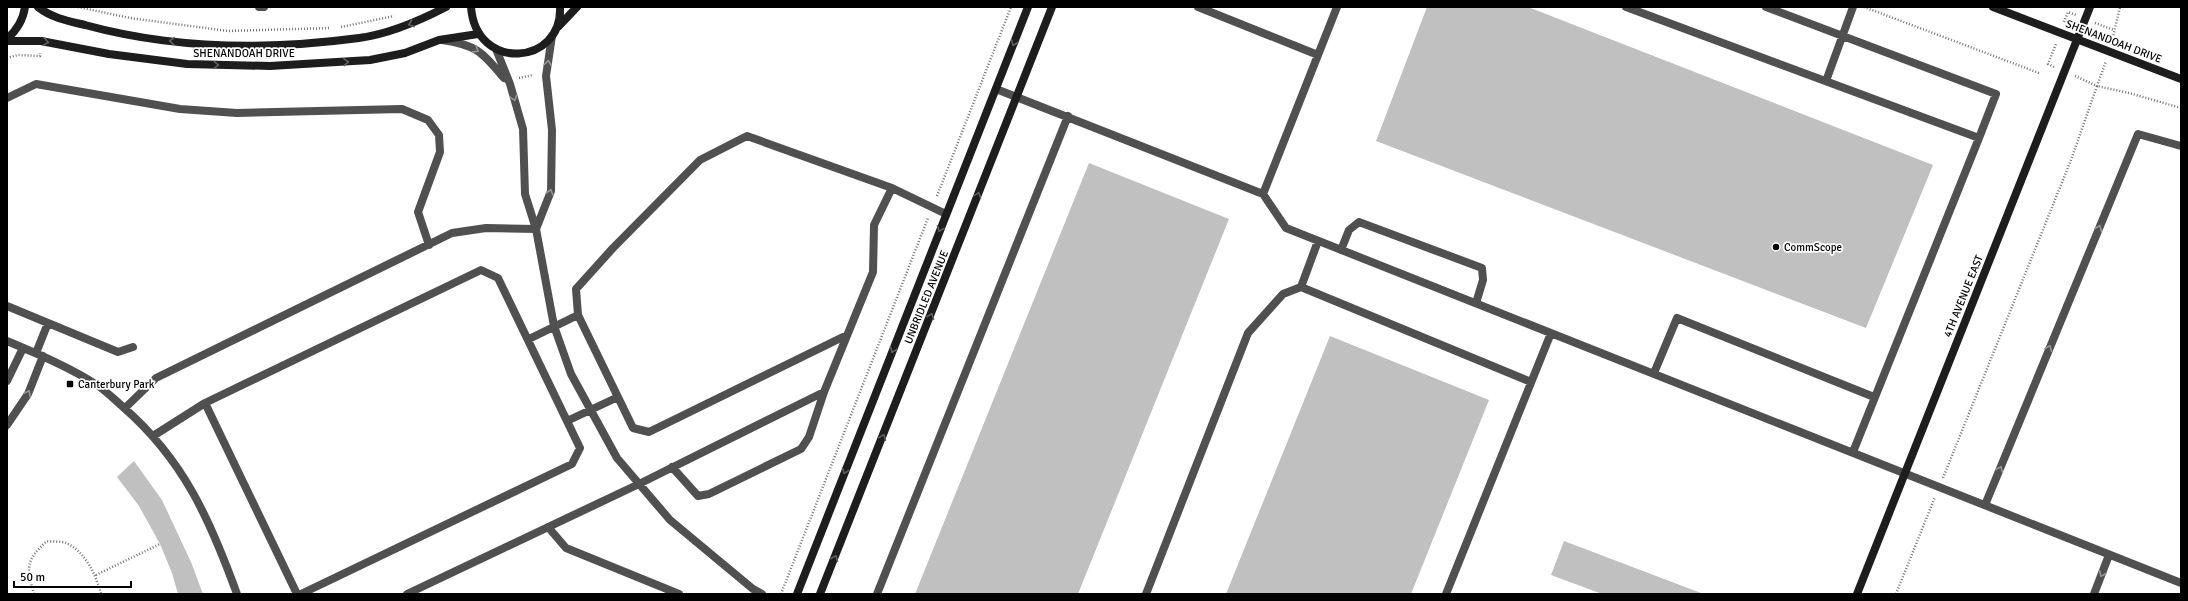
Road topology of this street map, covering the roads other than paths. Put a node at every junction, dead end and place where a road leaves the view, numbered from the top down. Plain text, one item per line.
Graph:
1 (25, 7) edge
2 (38, 7) edge
3 (260, 7) edge
4 (264, 7) edge
5 (446, 7) edge
6 (470, 7) edge
7 (560, 7) edge
8 (577, 7) edge
9 (1028, 7) edge
10 (1052, 7) edge
11 (1198, 7) edge
12 (1336, 7) edge
13 (1626, 7) edge
14 (1766, 7) edge
15 (1853, 7) edge
16 (1993, 7) edge
17 (2090, 7) edge
18 (557, 27) junction
19 (478, 34) junction
20 (552, 36) junction
21 (1842, 36) junction
22 (2078, 38) junction
23 (7, 40) edge
24 (439, 40) junction
25 (496, 49) junction
26 (1318, 54) junction
27 (2181, 78) edge
28 (1826, 81) junction
29 (510, 84) junction
30 (996, 89) junction
31 (1017, 97) junction
32 (7, 98) edge
33 (1068, 116) junction
34 (1979, 138) junction
35 (2181, 146) edge
36 (892, 188) junction
37 (1263, 194) junction
38 (946, 214) junction
39 (536, 229) junction
40 (1318, 241) junction
41 (429, 245) junction
42 (1341, 250) junction
43 (1301, 287) junction
44 (1476, 303) junction
45 (7, 306) edge
46 (578, 315) junction
47 (48, 323) junction
48 (554, 326) junction
49 (1551, 332) junction
50 (847, 335) junction
51 (529, 339) junction
52 (7, 342) edge
53 (133, 347) dead end
54 (23, 348) junction
55 (40, 355) junction
56 (1654, 373) junction
57 (7, 381) edge
58 (1531, 382) junction
59 (824, 392) junction
60 (618, 397) junction
61 (1874, 397) junction
62 (205, 403) junction
63 (125, 408) junction
64 (591, 410) junction
65 (567, 421) junction
66 (7, 425) edge
67 (153, 436) junction
68 (1852, 452) junction
69 (672, 467) junction
70 (1905, 473) junction
71 (639, 484) junction
72 (1985, 505) junction
73 (548, 527) junction
74 (2109, 555) junction
75 (2181, 583) edge
76 (237, 594) edge
77 (297, 594) edge
78 (301, 594) edge
79 (407, 594) edge
80 (679, 594) edge
81 (762, 594) edge
82 (797, 594) edge
83 (820, 594) edge
84 (878, 594) edge
85 (1146, 594) edge
86 (1446, 594) edge
87 (1857, 594) edge
88 (2094, 594) edge

1 - 23 street
5 -> 2 street, SHENANDOAH DRIVE
3 - 4 lane
6 - 19 street
7 - 18 street
8 - 18 street
9 -> 30 street, UNBRIDLED AVENUE
10 - 31 street, UNBRIDLED AVENUE
11 - 26 lane
12 - 26 lane
13 - 28 lane
14 - 21 lane
15 - 21 lane
16 - 22 street, SHENANDOAH DRIVE
17 - 22 street, 4TH AVENUE EAST
18 - 20 street
19 - 24 street, SHENANDOAH DRIVE
19 - 25 street
20 - 25 street
39 -> 20 lane
21 - 28 lane
21 - 34 lane
22 - 27 street, SHENANDOAH DRIVE
22 - 70 street, 4TH AVENUE EAST
23 -> 24 street, SHENANDOAH DRIVE
24 -> 29 lane
25 - 29 lane
26 - 37 lane
28 - 34 lane
29 -> 39 lane
30 - 31 lane
30 - 38 street, UNBRIDLED AVENUE
31 - 33 lane
83 -> 31 street, UNBRIDLED AVENUE
32 - 41 lane
33 - 37 lane
33 - 84 lane
34 - 61 lane
72 -> 35 lane
36 - 38 lane
36 - 46 lane
36 - 50 lane
37 - 40 lane
38 -> 82 street, UNBRIDLED AVENUE
39 - 41 lane
39 - 48 lane
40 - 42 lane
40 - 43 lane
41 - 63 lane
42 - 44 lane
42 - 44 lane
43 - 58 lane
43 - 85 lane
44 - 49 lane
45 - 47 lane
46 - 48 lane
46 - 60 lane
47 - 53 lane
47 - 55 lane
48 - 51 lane
48 - 64 lane
49 - 56 lane
49 - 58 lane
50 - 59 lane
50 - 60 lane
51 - 62 lane
51 - 65 lane
52 - 54 lane
54 - 55 lane
54 - 57 lane
55 - 63 lane
66 -> 55 lane
56 - 61 lane
56 - 68 lane
58 - 86 lane
59 - 69 lane
59 - 69 lane
60 - 64 lane
61 - 68 lane
62 - 67 lane
62 - 77 lane
63 - 67 lane
64 - 65 lane
64 - 71 lane
65 - 78 lane
67 - 76 lane
68 - 70 lane
69 - 71 lane
70 - 72 lane
70 - 87 street, 4TH AVENUE EAST
71 - 73 lane
71 - 81 lane
72 - 74 lane
73 - 79 lane
73 - 80 lane
74 - 75 lane
74 -> 88 lane

